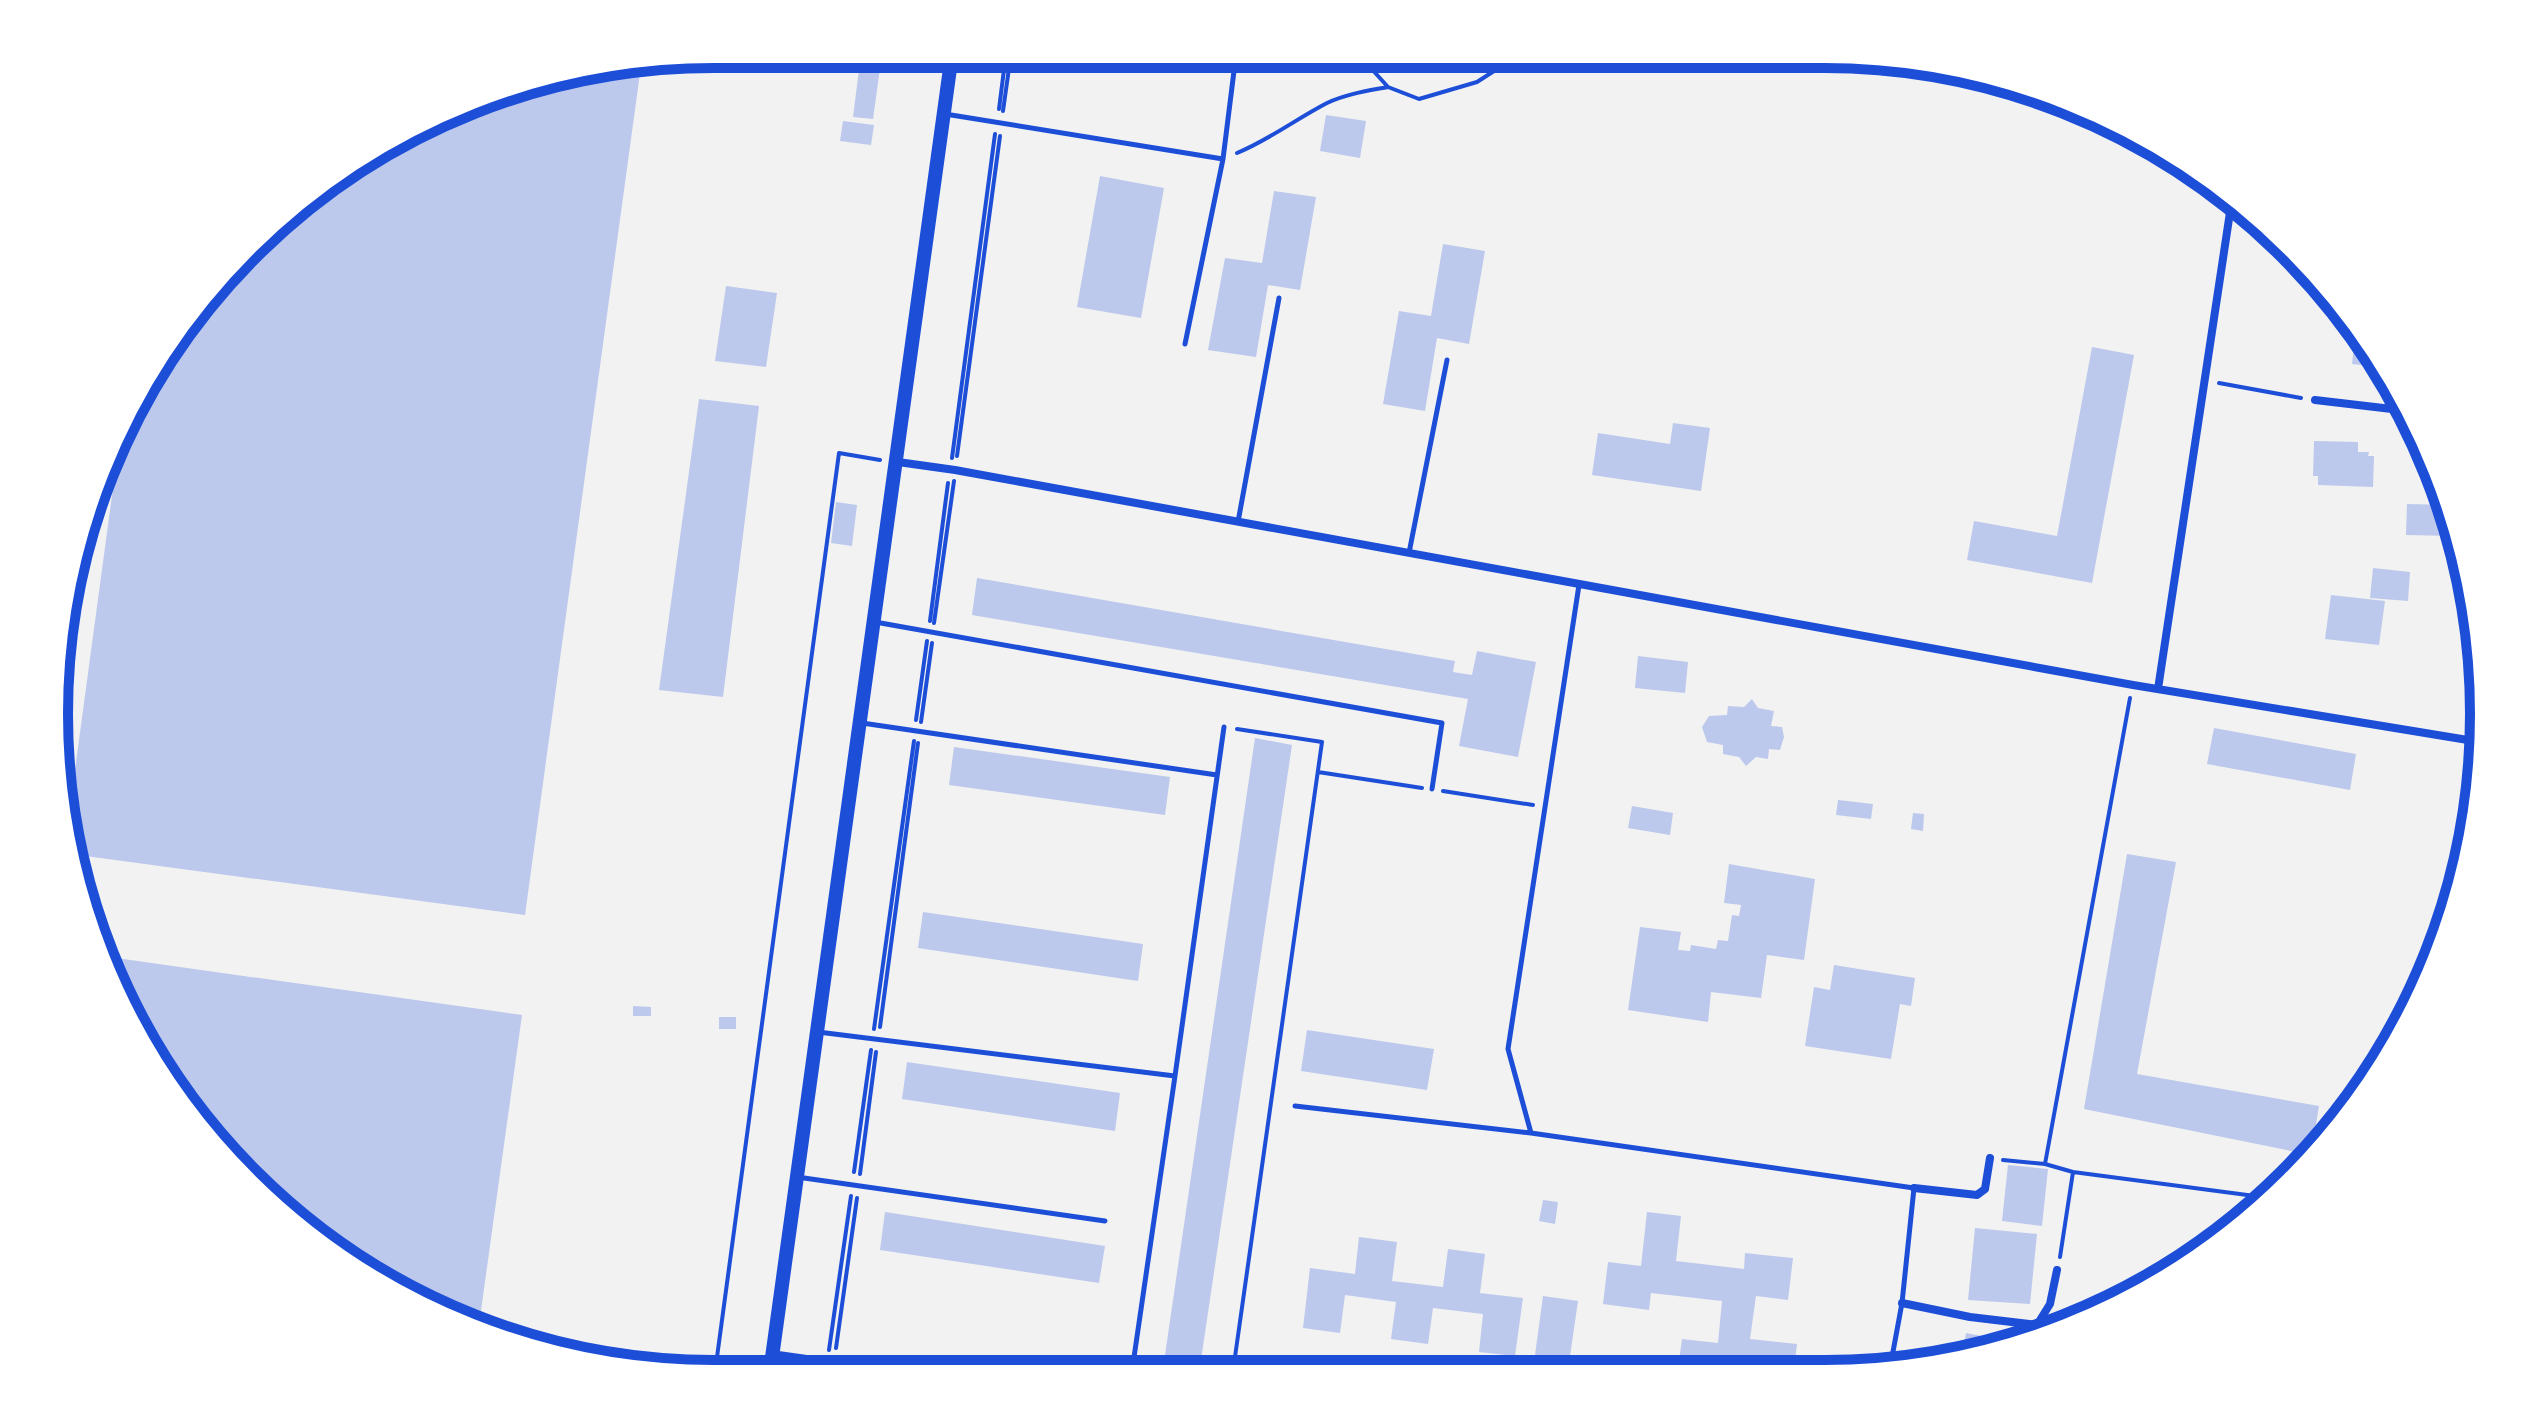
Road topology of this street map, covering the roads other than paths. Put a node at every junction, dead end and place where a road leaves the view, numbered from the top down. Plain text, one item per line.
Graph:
1 (950, 68) edge
2 (1234, 68) edge
3 (944, 114) junction
4 (1223, 159) junction
5 (2230, 212) edge
6 (1279, 298) dead end
7 (1185, 344) dead end
8 (1447, 360) dead end
9 (2315, 400) road end
10 (2393, 409) edge
11 (898, 462) junction
12 (1238, 522) junction
13 (1409, 554) junction
14 (1579, 585) junction
15 (872, 621) junction
16 (2158, 689) junction
17 (859, 722) junction
18 (1224, 727) road end
19 (2469, 740) edge
20 (1217, 775) junction
21 (1432, 789) dead end
22 (818, 1032) junction
23 (1175, 1076) junction
24 (1295, 1106) dead end
25 (1531, 1133) junction
26 (1990, 1158) road end
27 (797, 1177) junction
28 (1914, 1188) junction
29 (1105, 1221) dead end
30 (2057, 1270) road end
31 (1902, 1303) junction
32 (2038, 1324) edge
33 (2035, 1325) edge
34 (773, 1353) junction
35 (1892, 1356) edge
36 (772, 1360) edge
37 (824, 1360) edge
38 (1134, 1360) edge

1 - 3 street
2 - 4 lane
3 - 4 lane
3 - 11 street
4 - 7 lane
5 - 16 street
6 - 12 lane
8 - 13 lane
9 - 10 street
11 - 12 street
11 - 15 street
12 - 13 street
13 - 14 street
14 - 16 street
14 - 25 lane
15 - 17 street
15 - 21 lane
16 - 19 street
17 - 20 lane
17 - 22 street
18 - 20 lane
20 - 23 lane
22 - 23 lane
22 - 27 street
23 - 38 lane
24 - 25 lane
25 - 28 lane
26 - 28 street
27 - 29 lane
27 - 34 street
28 - 31 lane
30 - 32 street
31 - 33 street
31 - 35 lane
34 - 36 street
34 - 37 lane

